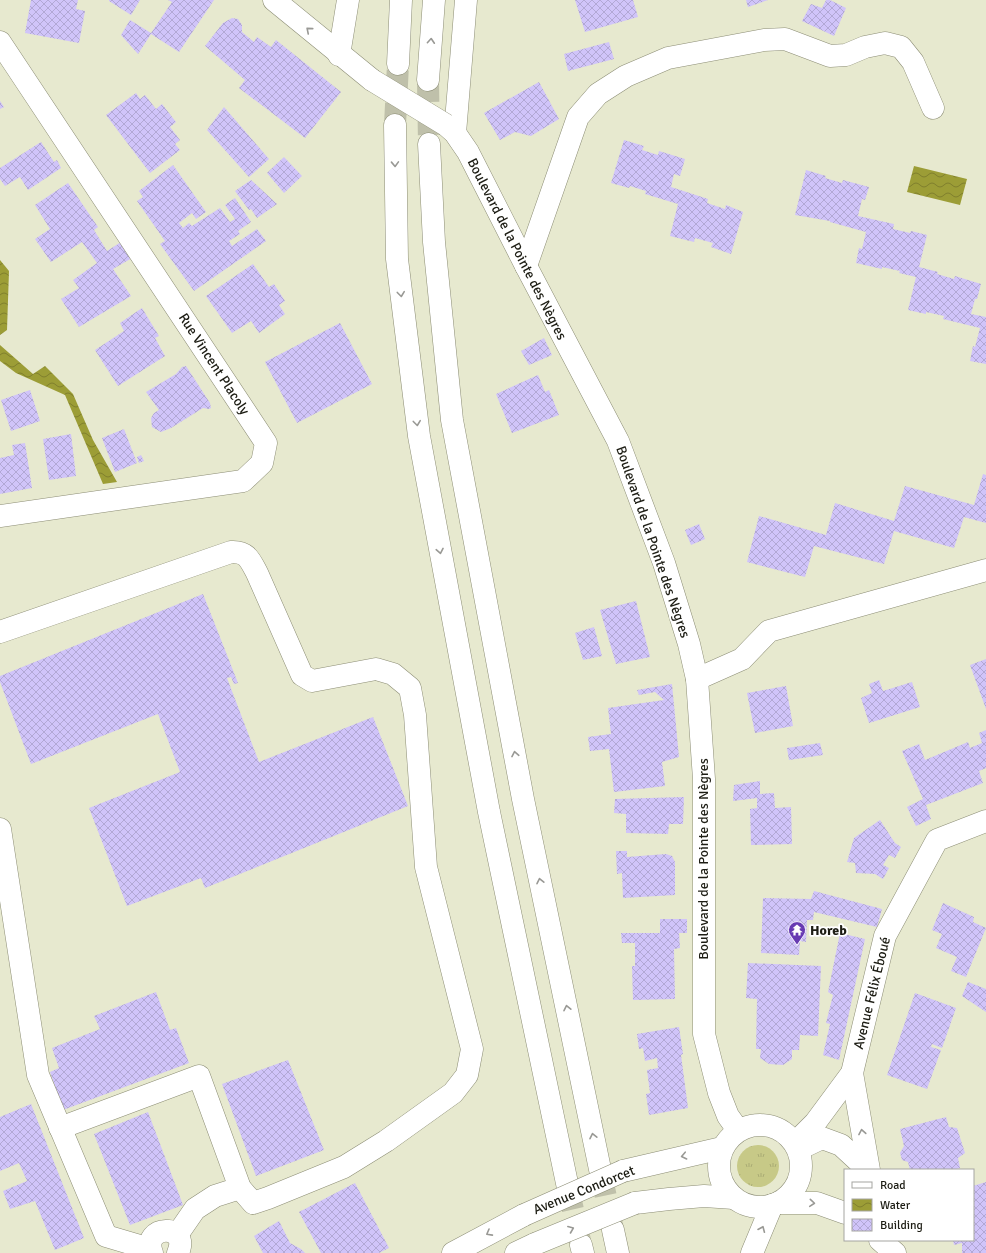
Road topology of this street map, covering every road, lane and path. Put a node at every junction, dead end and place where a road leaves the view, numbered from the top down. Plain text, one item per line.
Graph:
1 (274, 0) edge
2 (348, 0) edge
3 (401, 0) edge
4 (434, 0) edge
5 (466, 0) edge
6 (0, 42) edge
7 (339, 55) junction
8 (398, 64) tunnel mouth
9 (428, 80) tunnel mouth
10 (934, 108) dead end
11 (394, 125) tunnel mouth
12 (450, 129) junction
13 (430, 144) tunnel mouth
14 (526, 266) junction
15 (0, 516) edge
16 (986, 570) edge
17 (0, 632) edge
18 (697, 679) junction
19 (986, 821) edge
20 (0, 829) edge
21 (852, 1073) junction
22 (60, 1128) junction
23 (738, 1130) junction
24 (797, 1146) junction
25 (722, 1148) junction
26 (867, 1169) edge
27 (868, 1169) edge
28 (601, 1174) tunnel mouth
29 (240, 1188) junction
30 (568, 1188) tunnel mouth
31 (734, 1198) junction
32 (775, 1204) junction
33 (844, 1213) edge
34 (613, 1230) tunnel mouth
35 (881, 1241) edge
36 (897, 1241) edge
37 (177, 1244) edge
38 (526, 1248) edge
39 (151, 1251) edge
40 (453, 1253) edge
41 (618, 1253) edge
42 (752, 1253) edge
43 (896, 1253) edge
44 (902, 1253) edge

7 -> 1 main road, Boulevard de la Pointe des Nègres
2 - 7 main road
3 - 8 main road
9 -> 4 main road
5 - 12 main road
6 - 15 main road, Rue Vincent Placoly
7 - 12 main road, Boulevard de la Pointe des Nègres, bridge
10 - 14 main road
11 -> 30 main road
12 - 14 main road, Boulevard de la Pointe des Nègres
28 -> 13 main road
14 - 18 main road, Boulevard de la Pointe des Nègres
16 - 18 main road
17 - 29 main road
18 - 23 main road, Boulevard de la Pointe des Nègres
19 - 21 main road, Avenue Félix Éboué
20 - 22 main road
21 - 24 main road, Avenue Félix Éboué
27 -> 21 main road
22 - 29 main road
22 - 39 main road
23 - 24 main road
23 - 25 main road
24 - 26 main road
24 - 32 main road
25 - 31 main road
25 -> 40 main road, Avenue Condorcet, bridge
29 - 37 main road
31 - 32 main road
38 -> 31 main road, bridge
32 -> 33 main road
42 -> 32 main road
34 - 41 main road
35 - 43 main road
36 - 44 main road
37 - 39 main road

